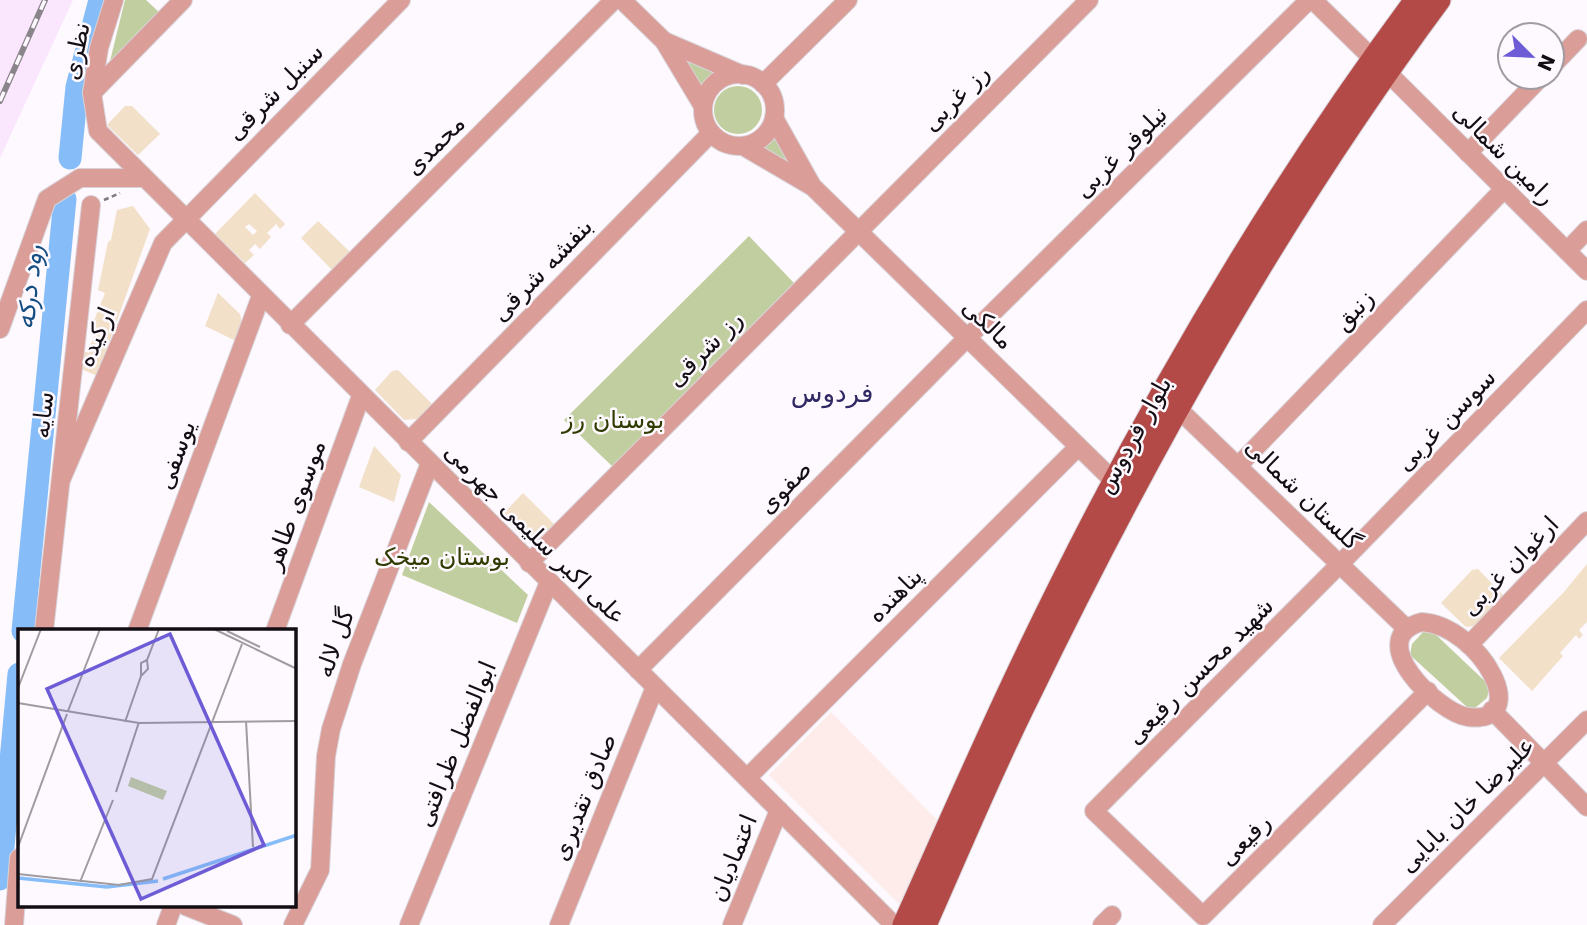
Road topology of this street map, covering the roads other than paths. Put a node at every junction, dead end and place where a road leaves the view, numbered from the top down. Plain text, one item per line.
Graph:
1 (114, 0) edge
2 (183, 0) edge
3 (401, 0) edge
4 (614, 0) edge
5 (622, 0) edge
6 (848, 0) edge
7 (1089, 0) edge
8 (1311, 0) edge
9 (1416, 0) edge
10 (1439, 0) edge
11 (1578, 39) dead end
12 (664, 41) junction
13 (1566, 51) edge
14 (1379, 65) junction
15 (743, 75) junction
16 (763, 84) junction
17 (1528, 91) edge
18 (92, 93) junction
19 (703, 106) junction
20 (774, 118) junction
21 (711, 133) junction
22 (743, 146) junction
23 (1468, 153) junction
24 (142, 178) junction
25 (813, 187) junction
26 (1504, 189) junction
27 (91, 205) dead end
28 (184, 219) junction
29 (857, 230) junction
30 (1587, 230) edge
31 (1567, 251) junction
32 (1587, 271) edge
33 (261, 296) junction
34 (1587, 310) edge
35 (290, 325) junction
36 (0, 329) edge
37 (967, 338) junction
38 (361, 396) junction
39 (1171, 401) junction
40 (408, 442) junction
41 (1078, 447) junction
42 (430, 463) junction
43 (1238, 466) junction
44 (61, 480) junction
45 (1122, 489) junction
46 (1587, 521) edge
47 (529, 562) junction
48 (1339, 565) junction
49 (549, 582) junction
50 (44, 629) edge
51 (138, 629) edge
52 (276, 629) edge
53 (1407, 629) junction
54 (1469, 645) junction
55 (638, 670) junction
56 (654, 687) junction
57 (1428, 691) junction
58 (1492, 710) junction
59 (1587, 720) edge
60 (1544, 763) junction
61 (747, 778) junction
62 (1587, 807) edge
63 (779, 810) junction
64 (1094, 811) joint
65 (18, 871) edge
66 (172, 908) edge
67 (190, 908) edge
68 (14, 925) edge
69 (166, 925) edge
70 (233, 925) edge
71 (293, 925) edge
72 (409, 925) edge
73 (559, 925) edge
74 (732, 925) edge
75 (894, 925) edge
76 (904, 925) edge
77 (925, 925) edge
78 (1382, 925) edge

1 - 18 street, نظری
2 - 18 street
3 - 28 street, سنبل شرقی
4 - 35 street, محمدی
5 - 12 street
6 - 16 street
7 - 29 street, رز غربی
8 - 14 street, رامین شمالی
8 - 37 street, نیلوفر غربی
9 - 14 main road, بلوار فردوس
10 - 14 main road, بلوار فردوس
11 - 13 street
12 - 15 street
12 - 19 street
14 - 23 street, رامین شمالی
14 - 39 main road, بلوار فردوس
15 - 16 street
15 - 19 street
16 - 20 street
17 - 23 street
18 - 24 street, نظری
19 - 21 street
20 - 22 street
20 - 25 street, مالکی
21 - 22 street
21 - 40 street, بنفشه شرقی
22 - 25 street, مالکی
23 - 26 street, رامین شمالی
24 - 28 street, علی اکبر سلیمی جهرمی
24 - 36 street
25 - 29 street, مالکی
26 - 31 street, رامین شمالی
26 - 43 street, زنبق
27 - 44 street, سایه
28 - 33 street, علی اکبر سلیمی جهرمی
28 - 44 street, ارکیده
29 - 37 street, مالکی
29 - 47 street, رز شرقی
30 - 31 street
31 - 32 street, رامین شمالی
33 - 35 street, علی اکبر سلیمی جهرمی
33 - 51 street, یوسفی
34 - 48 street, سوسن غربی
35 - 38 street, علی اکبر سلیمی جهرمی
37 - 41 street, مالکی
37 - 55 street, صفوی
38 - 40 street, علی اکبر سلیمی جهرمی
38 - 52 street, موسوی طاهر
39 - 43 street, گلستان شمالی
39 - 45 main road, بلوار فردوس
40 - 42 street, علی اکبر سلیمی جهرمی
41 - 45 street, مالکی
41 - 61 street, پناهنده
42 - 47 street, علی اکبر سلیمی جهرمی
42 - 71 street, گل لاله
43 - 48 street, گلستان شمالی
44 - 50 street, سایه
45 - 76 main road, بلوار فردوس
45 - 77 main road, بلوار فردوس
46 - 54 street, ارغوان غربی
47 - 49 street, علی اکبر سلیمی جهرمی
48 - 53 street, گلستان شمالی
48 - 64 street, شهید محسن رفیعی
49 - 55 street, علی اکبر سلیمی جهرمی
49 - 72 street, ابوالفضل ظرافتی
53 - 54 street
53 - 57 street
54 - 58 street
55 - 56 street, علی اکبر سلیمی جهرمی
56 - 61 street, علی اکبر سلیمی جهرمی
56 - 73 street, صادق تقدیری
57 - 58 street
57 - 64 street, رفیعی
58 - 60 street
59 - 60 street, علیرضا خان بابایی
60 - 62 street
60 - 78 street, علیرضا خان بابایی
61 - 63 street, علی اکبر سلیمی جهرمی
63 - 74 street, اعتمادیان
63 - 75 street, علی اکبر سلیمی جهرمی
65 - 68 street
66 - 69 street
67 - 70 street

